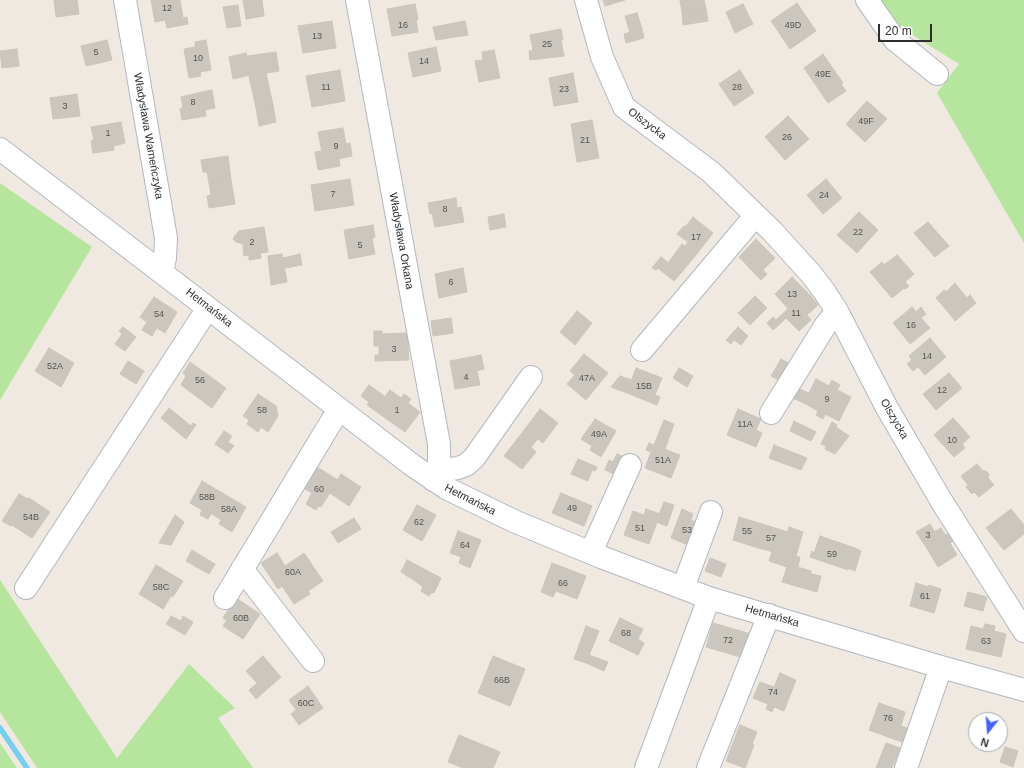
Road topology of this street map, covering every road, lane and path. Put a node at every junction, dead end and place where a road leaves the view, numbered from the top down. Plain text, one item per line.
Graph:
1 (125, 0) edge
2 (357, 0) edge
3 (586, 0) edge
4 (867, 0) edge
5 (937, 74) dead end
6 (0, 149) edge
7 (755, 216) junction
8 (162, 272) junction
9 (208, 308) junction
10 (837, 311) junction
11 (642, 350) dead end
12 (531, 377) dead end
13 (339, 409) junction
14 (771, 413) dead end
15 (630, 465) dead end
16 (436, 474) junction
17 (711, 512) dead end
18 (591, 552) junction
19 (242, 569) junction
20 (26, 588) dead end
21 (683, 588) junction
22 (225, 598) dead end
23 (709, 598) junction
24 (769, 615) junction
25 (1024, 631) edge
26 (313, 661) dead end
27 (941, 667) junction
28 (1024, 690) edge
29 (646, 768) edge
30 (708, 768) edge
31 (906, 768) edge

1 - 8 street, Władysława Warneńczyka
2 - 16 street, Władysława Orkana
3 - 7 street, Olszycka
4 - 5 street
6 - 8 street, Hetmańska
7 - 10 street, Olszycka
7 - 11 street
8 - 9 street, Hetmańska
9 - 13 street, Hetmańska
9 - 20 street
10 - 14 street
10 - 25 street, Olszycka
12 - 16 street
13 - 16 street, Hetmańska
13 - 19 street
15 - 18 street
16 - 18 street, Hetmańska
17 - 21 street
18 - 21 street, Hetmańska
19 - 22 street
19 - 26 street
21 - 23 street, Hetmańska
23 - 24 street, Hetmańska
23 - 29 street
24 - 27 street, Hetmańska
24 - 30 street
27 - 28 street, Hetmańska
27 - 31 street

